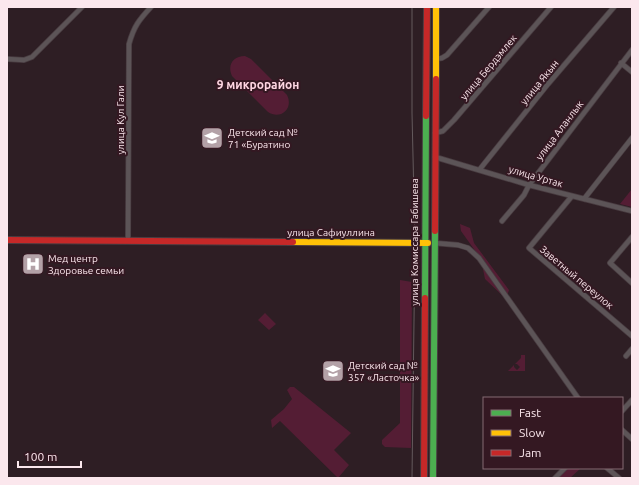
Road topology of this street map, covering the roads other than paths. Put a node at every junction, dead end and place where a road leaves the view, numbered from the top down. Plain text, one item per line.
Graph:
1 (82, 7) edge
2 (152, 7) edge
3 (427, 7) edge
4 (436, 7) edge
5 (489, 7) edge
6 (551, 7) edge
7 (614, 7) edge
8 (632, 50) edge
9 (7, 59) edge
10 (435, 59) junction
11 (621, 63) junction
12 (632, 72) edge
13 (435, 133) junction
14 (632, 138) edge
15 (435, 157) junction
16 (480, 169) junction
17 (529, 185) junction
18 (572, 196) junction
19 (584, 199) junction
20 (632, 211) edge
21 (502, 221) dead end
22 (632, 237) edge
23 (7, 240) edge
24 (128, 241) junction
25 (424, 243) junction
26 (434, 243) junction
27 (632, 282) edge
28 (632, 336) edge
29 (632, 349) edge
30 (626, 356) dead end
31 (577, 397) edge
32 (632, 400) edge
33 (623, 410) edge
34 (623, 431) edge
35 (632, 439) edge
36 (564, 469) edge
37 (608, 469) edge
38 (424, 478) edge
39 (433, 478) edge
40 (555, 478) edge
41 (619, 478) edge

1 - 9 street
2 - 24 street, улица Кул Гали
3 - 25 street, улица Комиссара Габишева
4 - 10 street, улица Комиссара Габишева
5 - 10 street
6 - 13 street, улица Бердэмлек
7 - 16 street, улица Якын
8 - 11 street, улица Аланлык
10 - 13 street, улица Комиссара Габишева
11 - 12 street
11 - 17 street, улица Аланлык
13 - 15 street, улица Комиссара Габишева
14 - 19 street
15 - 16 street, улица Уртак
15 - 26 street, улица Комиссара Габишева
16 - 17 street, улица Уртак
17 - 18 street, улица Уртак
17 - 21 street, улица Аланлык
18 - 19 street, улица Уртак
18 - 28 street, Заветный переулок
19 - 20 street, улица Уртак
22 - 27 street
23 - 24 street, улица Сафиуллина
24 - 25 street, улица Сафиуллина
25 - 26 street, улица Сафиуллина
25 - 38 street, улица Комиссара Габишева
26 - 31 street, улица Сафиуллина
26 - 39 street, улица Комиссара Габишева
29 - 30 street
32 - 33 street
34 - 35 street
36 - 40 street
37 - 41 street

